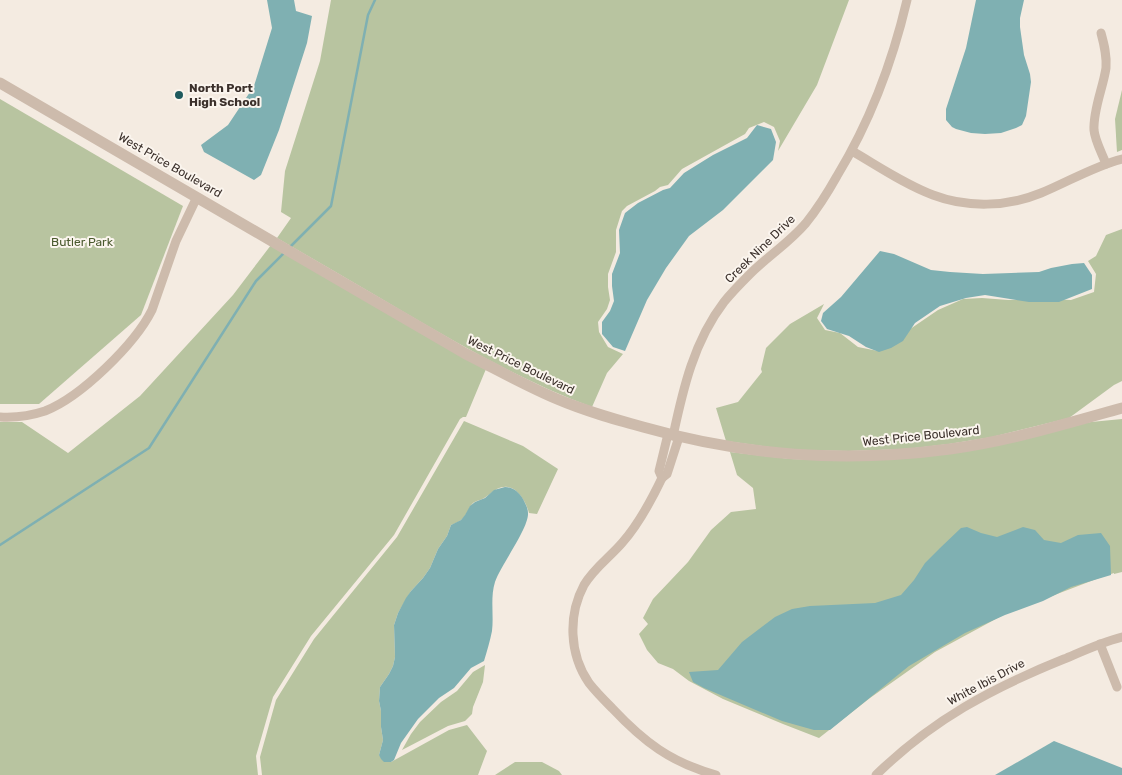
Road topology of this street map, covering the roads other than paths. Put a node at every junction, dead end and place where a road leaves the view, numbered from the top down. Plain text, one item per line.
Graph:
1 (907, 0) edge
2 (1101, 33) dead end
3 (0, 83) edge
4 (852, 151) junction
5 (1122, 159) edge
6 (1106, 164) junction
7 (197, 197) junction
8 (1122, 403) edge
9 (1122, 408) edge
10 (1092, 416) junction
11 (0, 417) edge
12 (674, 436) junction
13 (1122, 637) edge
14 (1100, 644) junction
15 (1117, 687) dead end
16 (716, 775) edge
17 (876, 775) edge

1 - 4 street, Creek Nine Drive
2 - 6 street
3 - 7 street, West Price Boulevard
4 - 6 street
4 - 12 street, Creek Nine Drive
5 - 6 street
7 - 11 street
7 - 12 street, West Price Boulevard
8 - 10 street, West Price Boulevard
9 - 10 street, West Price Boulevard
10 - 12 street, West Price Boulevard
12 - 16 street, Creek Nine Drive
13 - 14 street, White Ibis Drive
14 - 15 street
14 - 17 street, White Ibis Drive

